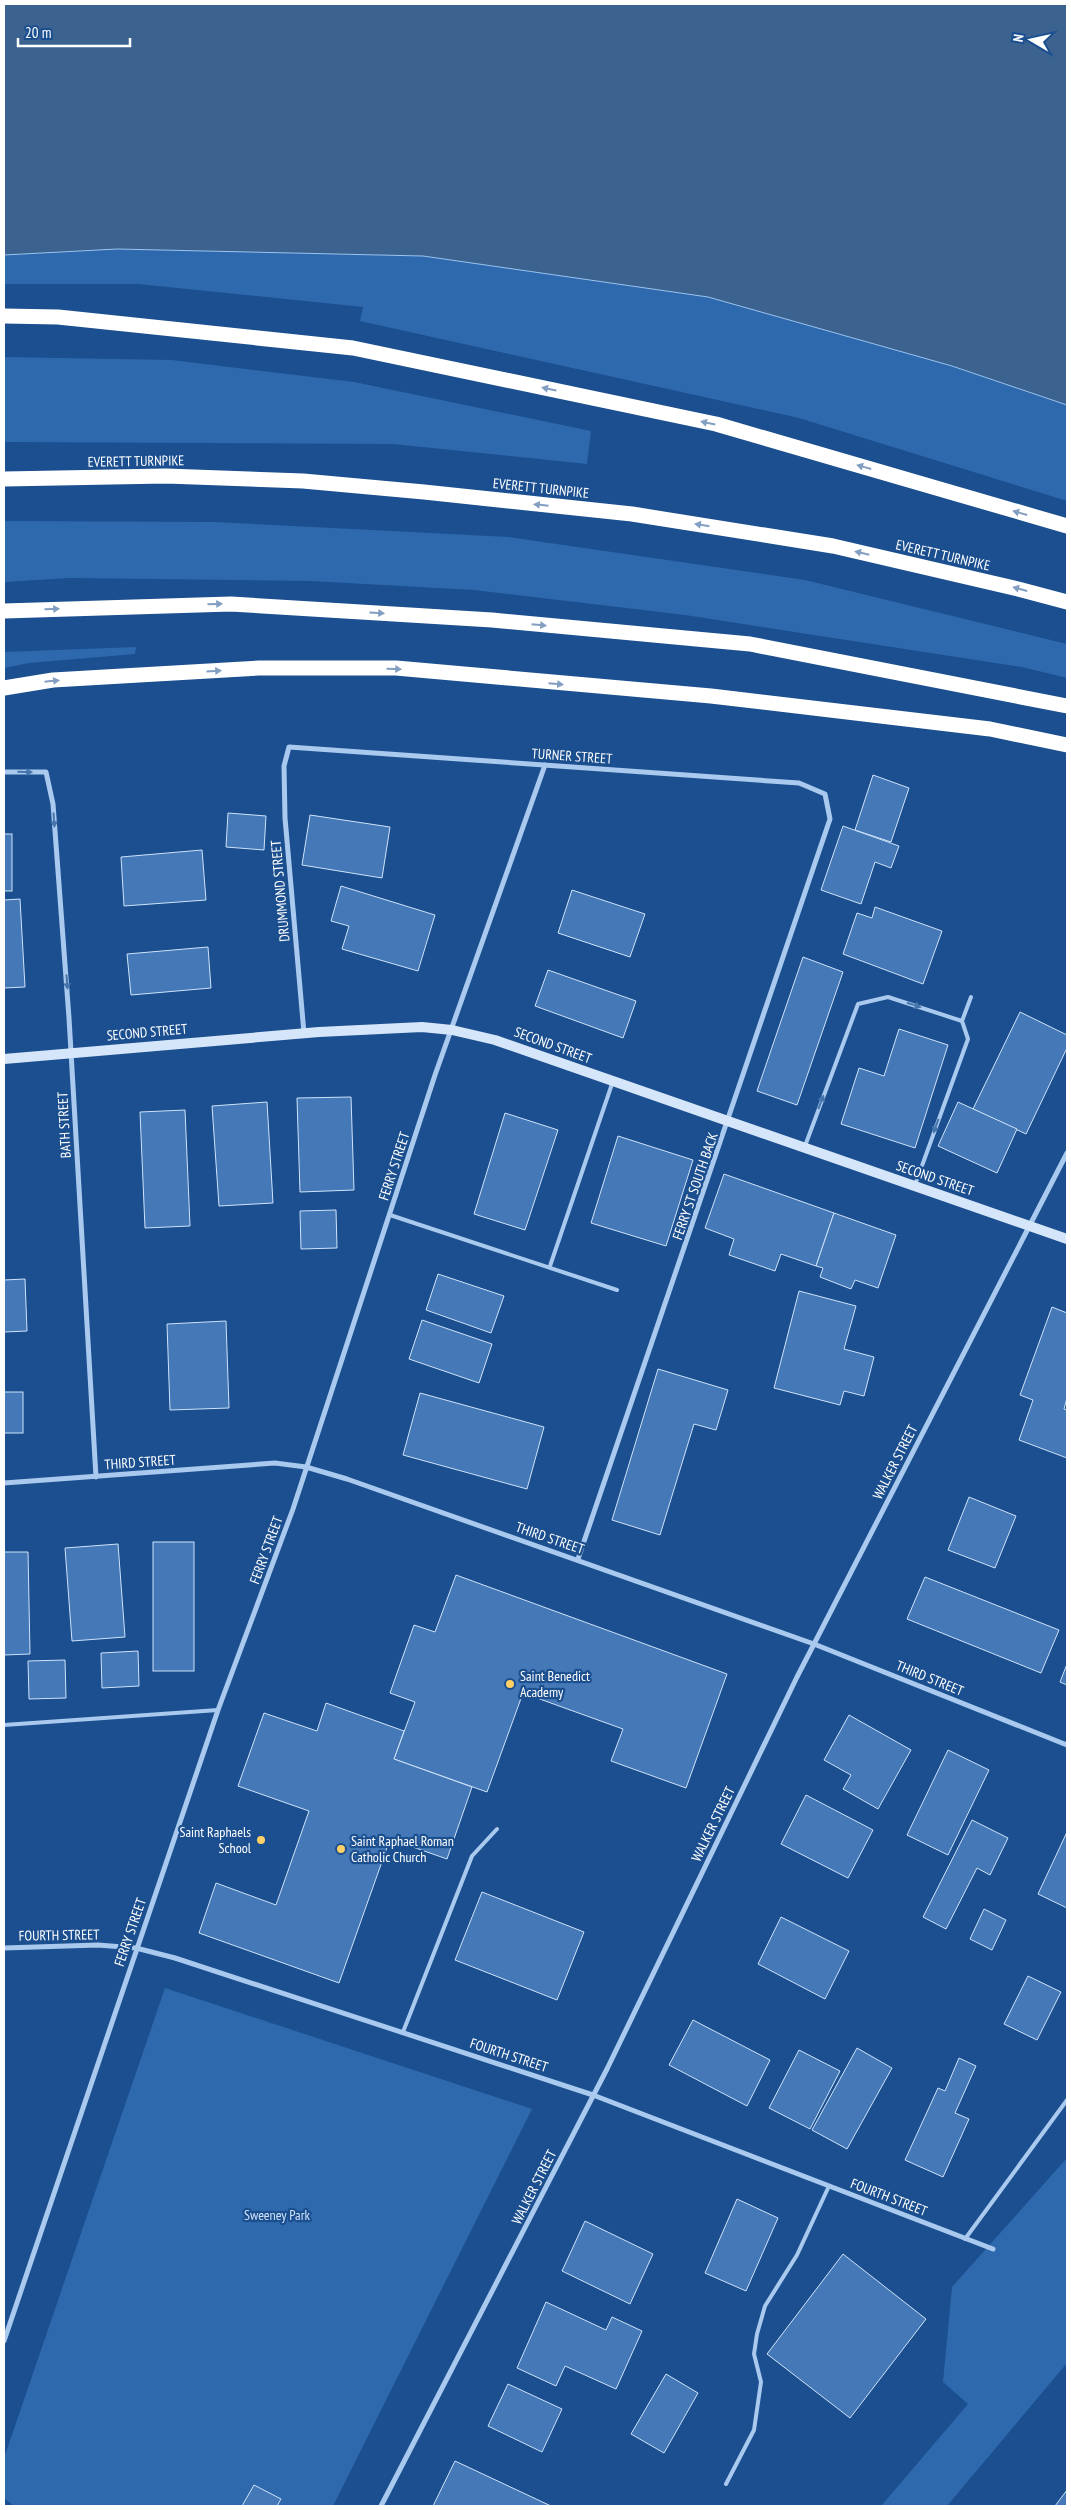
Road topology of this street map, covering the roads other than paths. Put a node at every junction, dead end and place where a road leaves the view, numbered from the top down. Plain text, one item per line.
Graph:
1 (4, 316) edge
2 (4, 480) edge
3 (1067, 526) edge
4 (1067, 602) edge
5 (4, 611) edge
6 (4, 688) edge
7 (1067, 706) edge
8 (1067, 745) edge
9 (289, 747) joint
10 (545, 765) junction
11 (4, 772) edge
12 (830, 819) joint
13 (971, 997) dead end
14 (962, 1021) junction
15 (452, 1030) junction
16 (304, 1033) junction
17 (71, 1052) junction
18 (4, 1059) edge
19 (613, 1082) junction
20 (729, 1122) junction
21 (804, 1148) junction
22 (1067, 1153) edge
23 (915, 1185) junction
24 (390, 1215) junction
25 (1030, 1225) junction
26 (1067, 1239) edge
27 (550, 1266) junction
28 (617, 1290) dead end
29 (306, 1467) junction
30 (96, 1477) junction
31 (4, 1483) edge
32 (578, 1559) junction
33 (814, 1644) junction
34 (218, 1710) junction
35 (4, 1725) edge
36 (1067, 1745) edge
37 (497, 1829) dead end
38 (4, 1948) edge
39 (136, 1948) junction
40 (403, 2032) junction
41 (593, 2095) junction
42 (1067, 2100) edge
43 (830, 2186) junction
44 (965, 2239) junction
45 (993, 2249) dead end
46 (4, 2341) edge
47 (726, 2484) dead end
48 (381, 2506) edge

3 -> 1 highway
4 -> 2 highway, EVERETT TURNPIKE
5 -> 7 highway
6 -> 8 highway
9 - 10 street, TURNER STREET
9 - 16 street, DRUMMOND STREET
10 - 12 street, TURNER STREET
10 - 15 street, FERRY STREET
11 -> 17 street, BATH STREET
12 - 20 street, FERRY ST SOUTH BACK
13 - 14 lane
21 -> 14 lane
14 -> 23 lane
15 - 16 main road, SECOND STREET
15 - 19 main road, SECOND STREET
15 - 24 street, FERRY STREET
16 - 17 main road, SECOND STREET
17 - 18 main road, SECOND STREET
17 - 30 street, BATH STREET
19 - 20 main road, SECOND STREET
19 - 27 lane
20 - 21 main road, SECOND STREET
20 - 32 street, FERRY ST SOUTH BACK
21 - 23 main road, SECOND STREET
22 - 25 street, WALKER STREET
23 - 25 main road, SECOND STREET
24 - 27 lane
24 - 29 street, FERRY STREET
25 - 26 main road, SECOND STREET
25 - 33 street, WALKER STREET
27 - 28 lane
29 - 30 street, THIRD STREET
29 - 32 street, THIRD STREET
29 - 34 street, FERRY STREET
30 - 31 street, THIRD STREET
32 - 33 street, THIRD STREET
33 - 36 street, THIRD STREET
33 - 41 street, WALKER STREET
34 - 35 lane
34 - 39 street, FERRY STREET
37 - 40 lane
38 - 39 street, FOURTH STREET
39 - 40 street, FOURTH STREET
39 - 46 street, FERRY STREET
40 - 41 street, FOURTH STREET
41 - 43 street, FOURTH STREET
41 - 48 street, WALKER STREET
42 - 44 lane
43 - 44 street, FOURTH STREET
43 - 47 lane
44 - 45 street, FOURTH STREET

